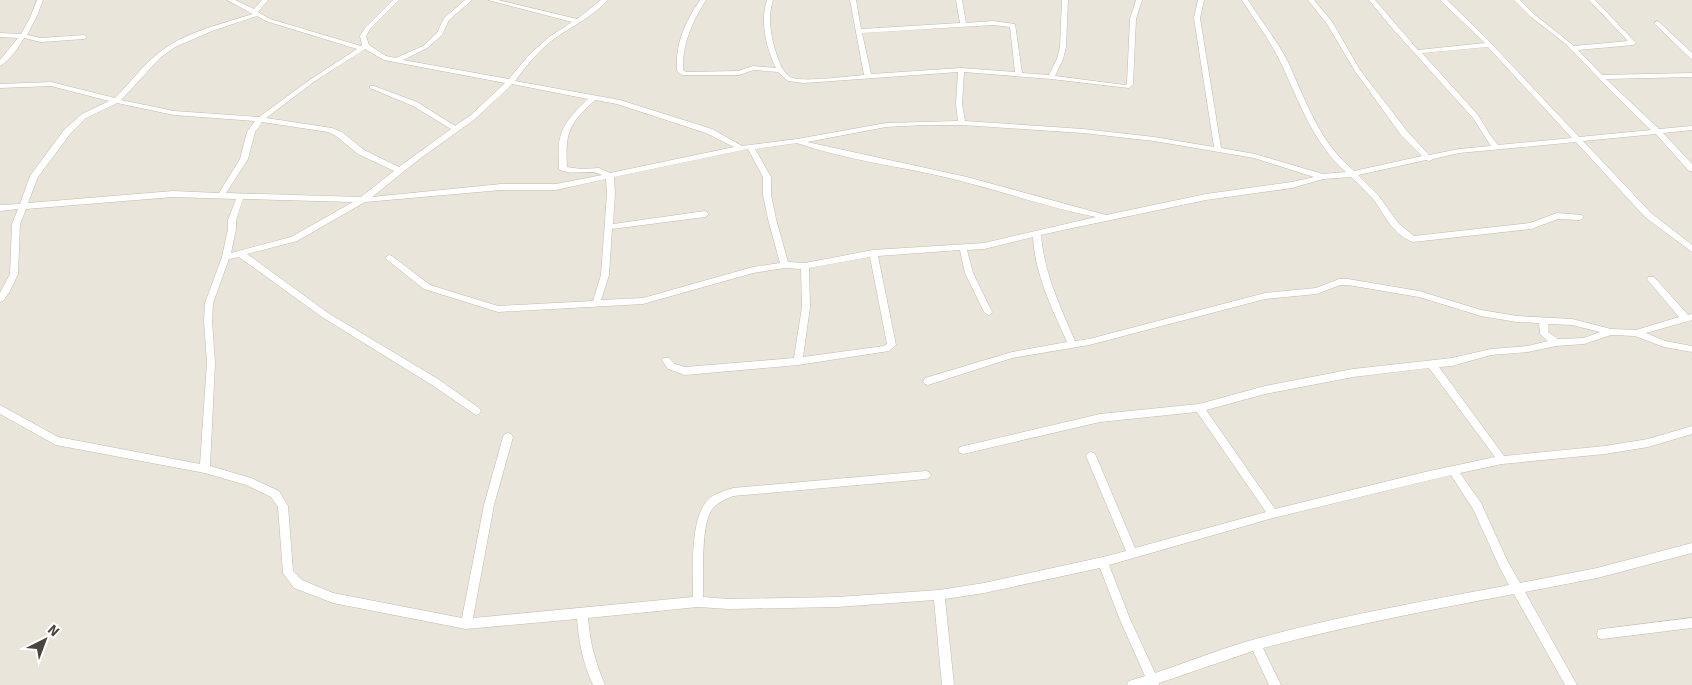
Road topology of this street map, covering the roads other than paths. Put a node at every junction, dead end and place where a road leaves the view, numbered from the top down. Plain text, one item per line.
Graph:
1 (40, 0) edge
2 (230, 0) edge
3 (265, 0) edge
4 (396, 0) edge
5 (469, 0) edge
6 (490, 0) edge
7 (605, 0) edge
8 (703, 0) edge
9 (770, 0) edge
10 (853, 0) edge
11 (959, 0) edge
12 (1064, 0) edge
13 (1138, 0) edge
14 (1200, 0) edge
15 (1246, 0) edge
16 (1311, 0) edge
17 (1372, 0) edge
18 (1443, 0) edge
19 (1516, 0) edge
20 (1592, 0) edge
21 (256, 13) junction
22 (576, 22) junction
23 (1657, 23) dead end
24 (963, 25) junction
25 (858, 31) junction
26 (0, 35) edge
27 (23, 36) junction
28 (84, 37) dead end
29 (1488, 45) junction
30 (364, 47) junction
31 (1573, 48) junction
32 (1417, 52) junction
33 (1692, 57) edge
34 (396, 61) junction
35 (0, 64) edge
36 (779, 70) junction
37 (961, 70) junction
38 (1018, 74) junction
39 (1692, 75) edge
40 (868, 76) junction
41 (1051, 77) junction
42 (1602, 78) junction
43 (510, 82) junction
44 (0, 86) edge
45 (372, 87) dead end
46 (594, 97) junction
47 (116, 101) junction
48 (260, 119) junction
49 (962, 122) junction
50 (1692, 128) edge
51 (455, 130) junction
52 (1656, 130) junction
53 (1580, 140) junction
54 (798, 141) junction
55 (1496, 147) junction
56 (746, 148) junction
57 (1218, 150) junction
58 (1428, 159) junction
59 (1692, 169) edge
60 (399, 170) junction
61 (1351, 174) junction
62 (610, 176) junction
63 (1323, 177) junction
64 (221, 195) junction
65 (240, 197) junction
66 (363, 200) junction
67 (24, 206) junction
68 (0, 208) edge
69 (705, 214) dead end
70 (1579, 216) dead end
71 (1109, 217) junction
72 (608, 227) junction
73 (1037, 232) junction
74 (962, 248) junction
75 (1692, 249) edge
76 (874, 253) junction
77 (241, 254) junction
78 (226, 257) junction
79 (389, 258) dead end
80 (785, 265) junction
81 (805, 266) junction
82 (1652, 279) dead end
83 (3, 291) edge
84 (0, 298) edge
85 (596, 304) junction
86 (988, 312) dead end
87 (1689, 318) edge
88 (1543, 320) junction
89 (1611, 332) junction
90 (1636, 333) junction
91 (1556, 343) junction
92 (1072, 344) junction
93 (1692, 349) edge
94 (666, 360) dead end
95 (798, 361) junction
96 (1432, 365) junction
97 (928, 381) dead end
98 (1199, 408) junction
99 (0, 409) edge
100 (476, 411) dead end
101 (1692, 430) edge
102 (508, 437) dead end
103 (963, 450) dead end
104 (1091, 456) dead end
105 (1502, 460) junction
106 (205, 470) junction
107 (1453, 470) junction
108 (926, 475) dead end
109 (1273, 514) junction
110 (1692, 548) edge
111 (1132, 552) junction
112 (1103, 562) junction
113 (1518, 589) junction
114 (939, 595) junction
115 (698, 602) junction
116 (582, 615) junction
117 (1692, 623) edge
118 (466, 624) junction
119 (1602, 634) dead end
120 (1256, 645) junction
121 (1153, 683) edge
122 (599, 685) edge
123 (948, 685) edge
124 (1134, 685) edge
125 (1275, 685) edge
126 (1571, 685) edge

1 - 27 street
2 - 21 street
3 - 21 street
4 - 30 street
5 - 34 street
6 - 22 street
7 - 22 street
8 - 36 street
9 - 36 street
10 - 25 street
11 - 24 street
12 - 41 street
13 - 41 street
14 - 57 street
15 - 61 street
16 - 58 street
17 - 32 street
18 - 29 street
19 - 31 street
20 - 31 street
21 - 30 street
21 - 47 street
22 - 43 street
23 - 33 street
24 - 25 street
24 - 38 street
25 - 40 street
26 - 27 street
27 - 28 street
27 - 35 street
29 - 32 street
29 - 53 street
30 - 34 street
30 - 48 street
31 - 42 street
32 - 55 street
34 - 43 street
36 - 40 street
37 - 38 street
37 - 40 street
37 - 49 street
38 - 41 street
39 - 42 street
42 - 52 street
43 - 46 street
43 - 51 street
44 - 47 street
45 - 51 street
46 - 56 street
46 - 62 street
47 - 48 street
47 - 67 street
48 - 60 street
48 - 64 street
49 - 54 street
49 - 57 street
50 - 52 street
51 - 60 street
52 - 53 street
52 - 59 street
53 - 55 street
53 - 75 street
54 - 56 street
54 - 71 street
55 - 58 street
56 - 62 street
56 - 80 street
57 - 63 street
58 - 61 street
60 - 66 street
61 - 63 street
61 - 70 street
62 - 66 street
62 - 72 street
63 - 71 street
64 - 65 street
64 - 67 street
65 - 66 street
65 - 78 street
66 - 77 street
67 - 68 street
67 - 83 street
69 - 72 street
71 - 73 street
72 - 85 street
73 - 74 street
73 - 92 street
74 - 76 street
74 - 86 street
76 - 81 street
76 - 95 street
77 - 78 street
77 - 100 street
78 - 106 street
79 - 85 street
80 - 81 street
80 - 85 street
81 - 95 street
82 - 87 street
83 - 84 street
87 - 90 street
88 - 89 street
88 - 91 street
88 - 92 street
89 - 90 street
89 - 91 street
90 - 93 street
91 - 96 street
92 - 97 street
94 - 95 street
96 - 98 street
96 - 105 street
98 - 103 street
98 - 109 street
99 - 106 street
101 - 105 street
102 - 118 street
104 - 111 street
105 - 107 street
106 - 118 street
107 - 109 street
107 - 113 street
108 - 115 street
109 - 111 street
110 - 113 street
111 - 112 street
112 - 114 street
112 - 121 street
113 - 120 street
113 - 126 street
114 - 115 street
114 - 123 street
115 - 116 street
116 - 118 street
116 - 122 street
117 - 119 street
120 - 121 street
120 - 125 street
121 - 124 street

